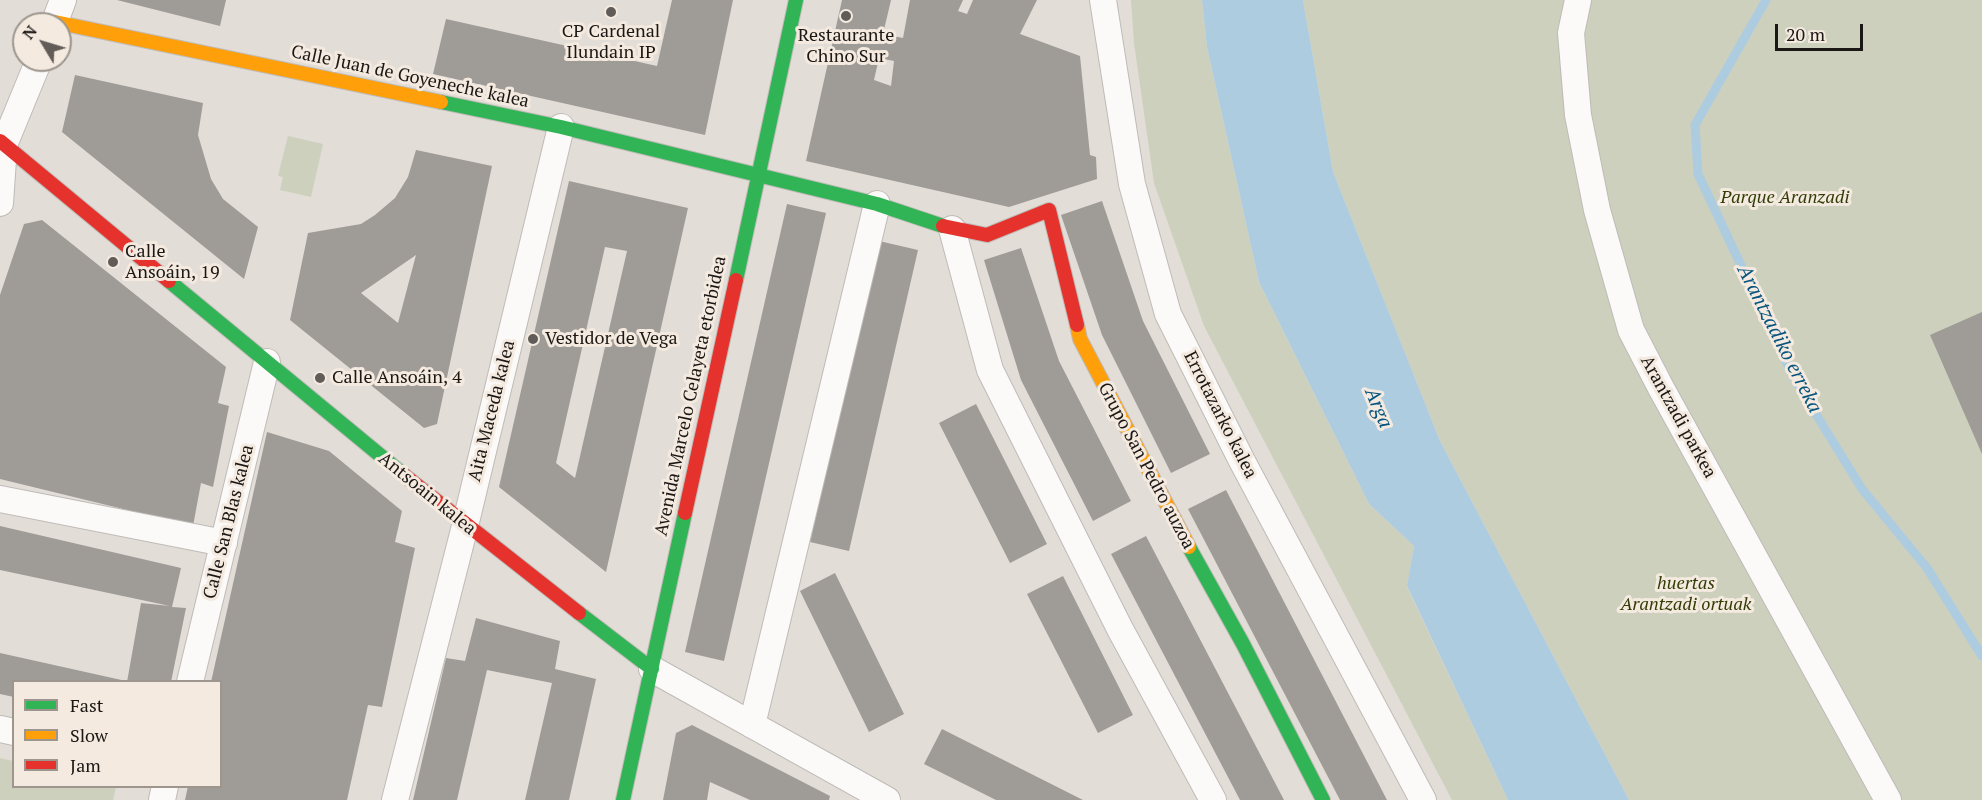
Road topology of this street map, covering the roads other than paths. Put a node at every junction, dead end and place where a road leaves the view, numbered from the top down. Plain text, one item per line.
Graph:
1 (796, 0) edge
2 (1103, 0) edge
3 (1578, 0) edge
4 (72, 18) edge
5 (34, 72) edge
6 (561, 127) junction
7 (1, 145) edge
8 (757, 174) junction
9 (0, 203) edge
10 (877, 204) junction
11 (952, 229) junction
12 (267, 362) junction
13 (0, 499) edge
14 (465, 526) junction
15 (224, 543) junction
16 (651, 669) junction
17 (190, 680) edge
18 (752, 725) junction
19 (395, 800) edge
20 (622, 800) edge
21 (887, 800) edge
22 (1213, 800) edge
23 (1323, 800) edge
24 (1423, 800) edge
25 (1888, 800) edge

1 - 8 street, Avenida Marcelo Celayeta etorbidea
2 - 24 street, Errotazarko kalea
3 - 25 street, Arantzadi parkea
4 - 6 street, Calle Juan de Goyeneche kalea
5 - 7 street
6 - 8 street, Calle Juan de Goyeneche kalea
6 - 14 street, Aita Maceda kalea
7 - 9 street
7 - 12 street, Antsoain kalea
8 - 10 street, Grupo San Pedro auzoa
8 - 16 street, Avenida Marcelo Celayeta etorbidea
10 - 11 street, Grupo San Pedro auzoa
10 - 18 street
11 - 22 street
11 - 23 street, Grupo San Pedro auzoa
12 - 14 street, Antsoain kalea
12 - 15 street, Calle San Blas kalea
13 - 15 street
14 - 16 street, Antsoain kalea
14 - 19 street, Aita Maceda kalea
15 - 17 street, Calle San Blas kalea
16 - 18 street, Antsoain kalea
16 - 20 street, Avenida Marcelo Celayeta etorbidea
18 - 21 street, Antsoain kalea

